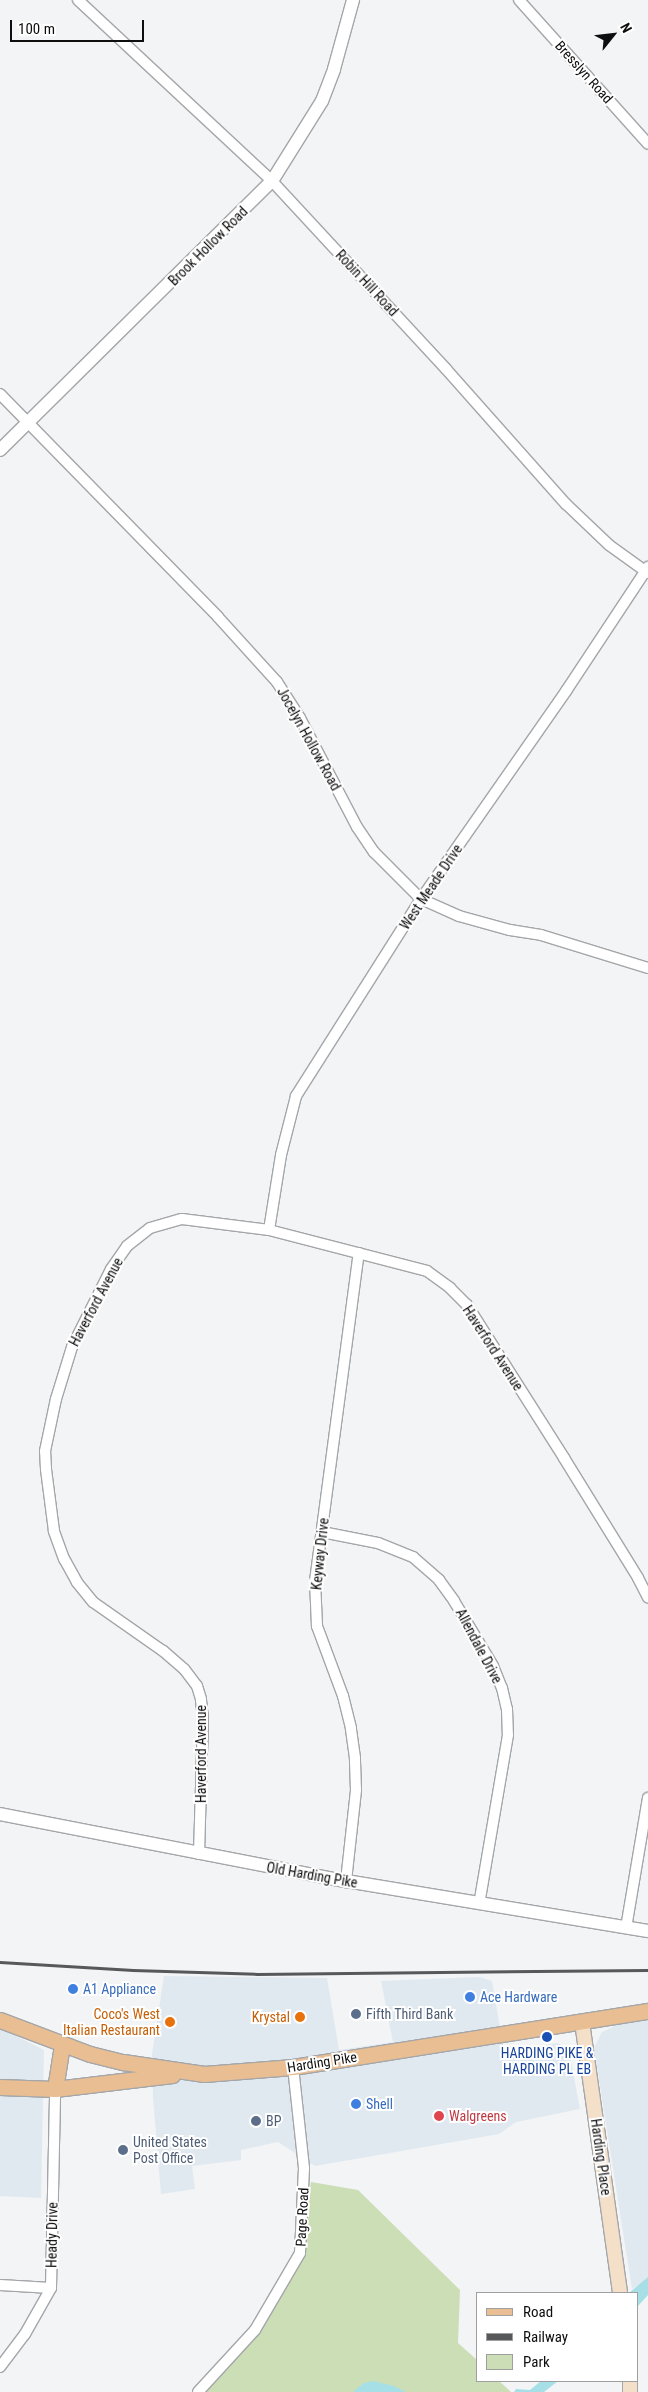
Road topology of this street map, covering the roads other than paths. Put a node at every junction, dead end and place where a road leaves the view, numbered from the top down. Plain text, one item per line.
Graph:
1 (78, 0) edge
2 (354, 0) edge
3 (519, 0) edge
4 (648, 144) edge
5 (272, 181) junction
6 (0, 394) edge
7 (29, 424) junction
8 (0, 450) edge
9 (647, 570) edge
10 (421, 899) junction
11 (648, 968) edge
12 (269, 1230) junction
13 (359, 1253) junction
14 (322, 1532) junction
15 (648, 1598) edge
16 (648, 1798) edge
17 (0, 1814) edge
18 (199, 1854) junction
19 (346, 1881) junction
20 (479, 1904) junction
21 (626, 1928) junction
22 (648, 1931) edge
23 (648, 2011) edge
24 (0, 2020) edge
25 (582, 2022) junction
26 (62, 2045) junction
27 (293, 2067) junction
28 (191, 2073) junction
29 (0, 2087) edge
30 (56, 2089) junction
31 (0, 2285) edge
32 (51, 2288) junction
33 (620, 2292) edge
34 (0, 2367) edge
35 (198, 2392) edge

1 - 5 street, Robin Hill Road
2 - 5 street, Brook Hollow Road
3 - 4 street, Bresslyn Road
5 - 7 street, Brook Hollow Road
5 - 9 street, Robin Hill Road
6 - 7 street, Jocelyn Hollow Road
7 - 8 street, Brook Hollow Road
7 - 10 street, Jocelyn Hollow Road
9 - 10 street, West Meade Drive
10 - 11 street, Jocelyn Hollow Road
10 - 12 street, West Meade Drive
12 - 13 street, Haverford Avenue
12 - 18 street, Haverford Avenue
13 - 14 street, Keyway Drive
13 - 15 street, Haverford Avenue
14 - 19 street, Keyway Drive
14 - 20 street, Allendale Drive
16 - 21 street
17 - 18 street, Old Harding Pike
18 - 19 street, Old Harding Pike
19 - 20 street, Old Harding Pike
20 - 21 street, Old Harding Pike
21 - 22 street, Old Harding Pike
23 - 25 main road, Harding Pike
24 - 26 main road, Harding Pike
25 - 27 main road, Harding Pike
25 - 33 main road, Harding Place
26 - 28 main road, Harding Pike
26 - 30 main road
27 - 28 main road, Harding Pike
27 - 35 street, Page Road
28 - 30 main road
29 - 30 main road
30 - 32 street, Heady Drive
31 - 32 street
32 - 34 street, Heady Drive

